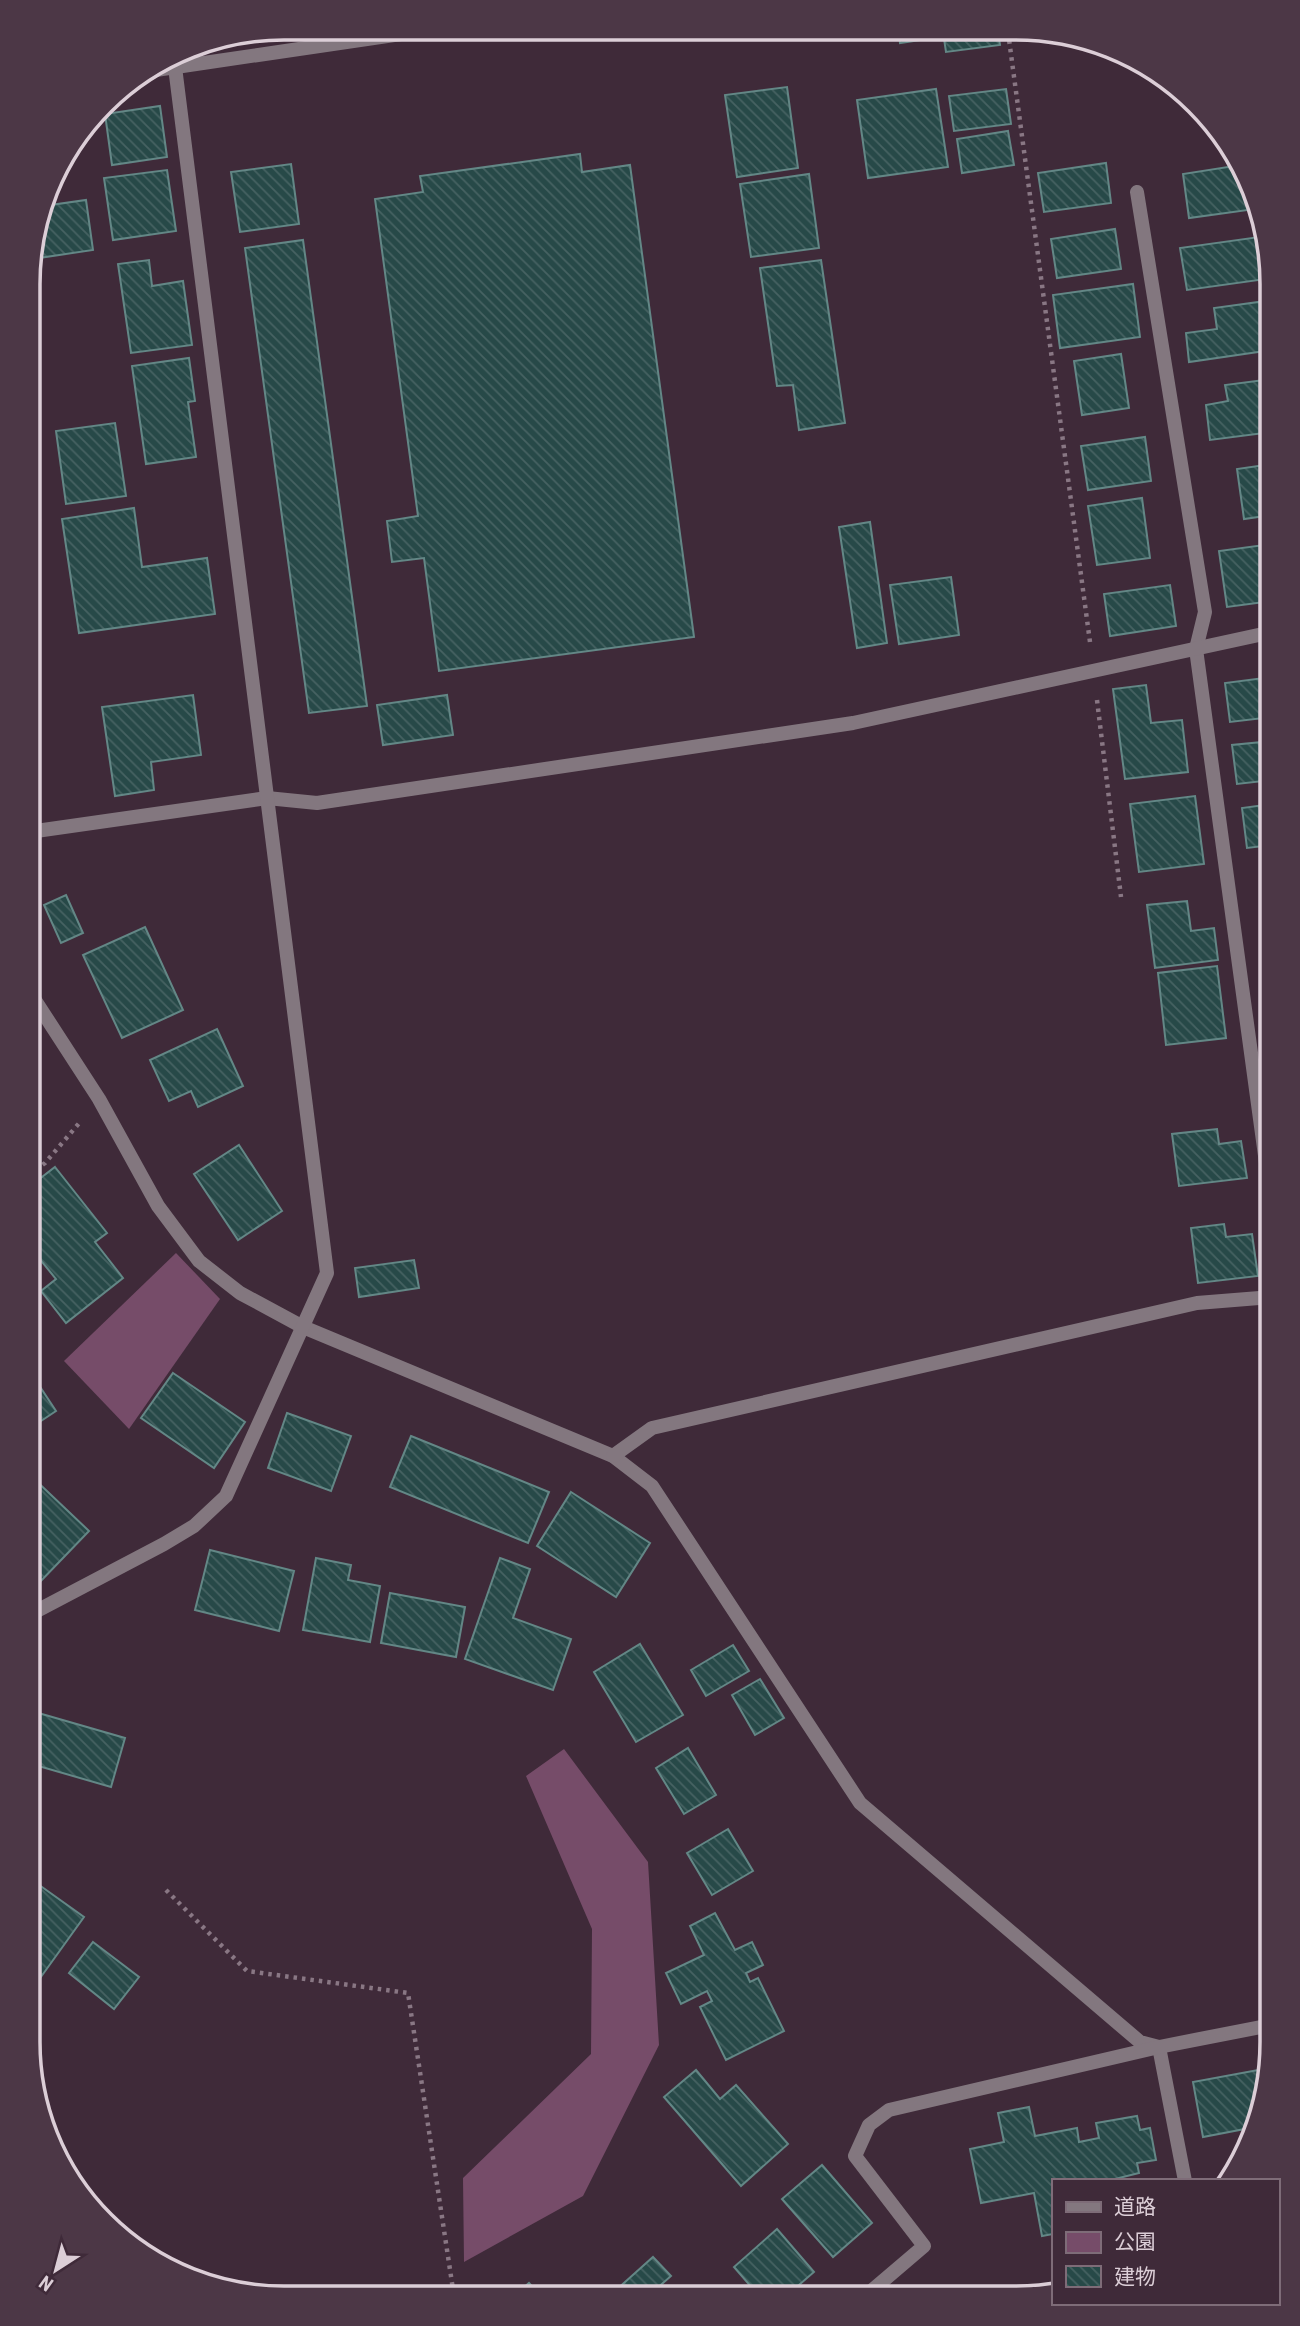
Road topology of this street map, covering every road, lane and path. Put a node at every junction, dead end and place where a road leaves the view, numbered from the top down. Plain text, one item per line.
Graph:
1 (360, 40) edge
2 (1009, 40) edge
3 (172, 67) edge
4 (175, 67) junction
5 (1137, 192) dead end
6 (1260, 635) edge
7 (1196, 649) junction
8 (1093, 671) junction
9 (267, 798) junction
10 (40, 830) edge
11 (1121, 897) dead end
12 (40, 1008) edge
13 (99, 1099) junction
14 (1260, 1115) edge
15 (40, 1167) edge
16 (1259, 1298) edge
17 (303, 1328) junction
18 (614, 1456) junction
19 (40, 1609) edge
20 (166, 1890) dead end
21 (1259, 2027) edge
22 (1159, 2047) junction
23 (1185, 2179) edge
24 (452, 2286) edge
25 (877, 2286) edge

1 - 4 street
2 - 8 path
3 - 4 street
4 - 9 street
5 - 7 street
6 - 7 street
7 - 8 street
7 - 14 street
8 - 9 street
8 - 11 path
9 - 10 street
9 - 17 street
12 - 13 street
13 - 15 path
13 - 17 street
16 - 18 street
17 - 18 street
17 - 19 street
18 - 22 street
20 - 24 path
21 - 22 street
22 - 23 street
22 - 25 street

